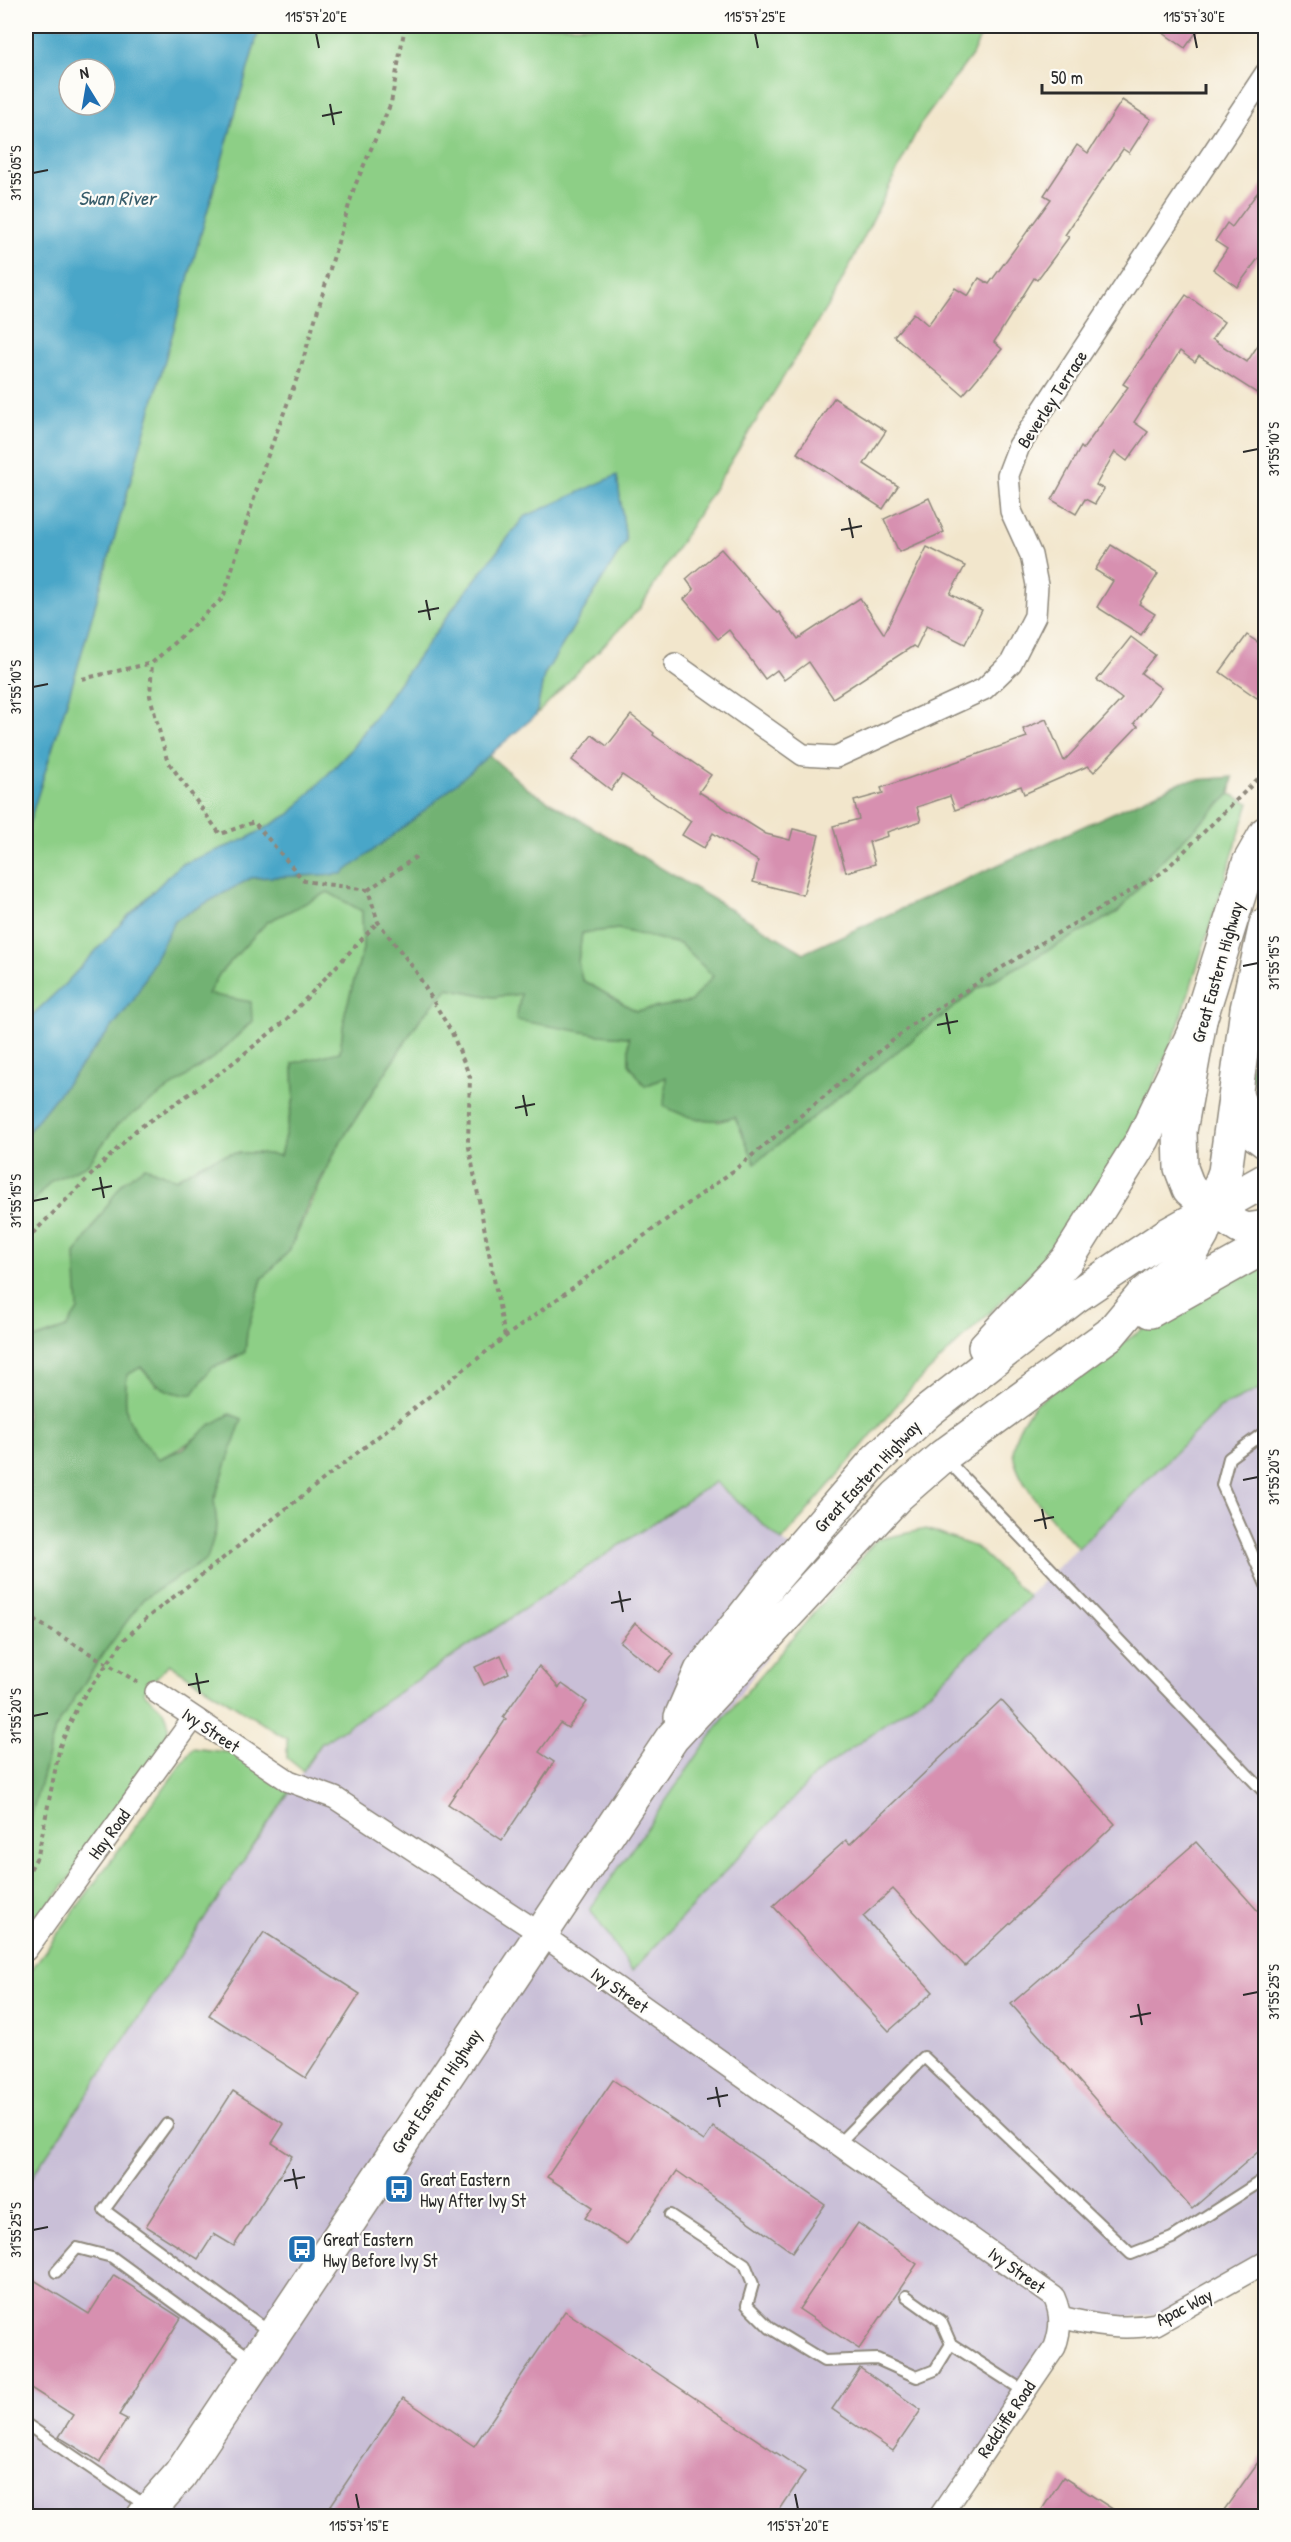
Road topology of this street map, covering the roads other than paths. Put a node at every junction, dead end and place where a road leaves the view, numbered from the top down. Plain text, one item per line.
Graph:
1 (1266, 73) edge
2 (675, 664) dead end
3 (1266, 833) edge
4 (1266, 924) edge
5 (1200, 1020) junction
6 (1236, 1095) junction
7 (1266, 1142) edge
8 (1266, 1180) edge
9 (1213, 1210) junction
10 (1266, 1227) edge
11 (1266, 1246) edge
12 (1110, 1334) junction
13 (928, 1411) junction
14 (1266, 1431) edge
15 (943, 1456) junction
16 (1266, 1585) edge
17 (156, 1692) road end
18 (193, 1719) junction
19 (672, 1738) junction
20 (1266, 1794) edge
21 (541, 1934) junction
22 (26, 1950) edge
23 (167, 2124) dead end
24 (838, 2143) junction
25 (1266, 2178) edge
26 (670, 2215) dead end
27 (1266, 2262) edge
28 (56, 2272) dead end
29 (906, 2296) dead end
30 (1060, 2317) junction
31 (274, 2335) junction
32 (951, 2344) junction
33 (256, 2362) junction
34 (1024, 2391) junction
35 (26, 2424) edge
36 (152, 2514) edge
37 (940, 2517) edge

1 - 2 street, Beverley Terrace
3 - 5 highway, Great Eastern Highway
4 - 6 highway, Great Eastern Highway
5 - 9 highway, Great Eastern Highway
5 - 13 highway
6 - 7 highway
6 - 9 highway, Great Eastern Highway
8 - 9 highway
9 - 10 highway, Great Eastern Highway
9 - 12 highway, Great Eastern Highway
9 - 13 highway, Great Eastern Highway
11 - 12 highway
12 - 15 highway, Great Eastern Highway
13 - 19 highway, Great Eastern Highway
14 - 16 lane
15 - 19 highway, Great Eastern Highway
15 - 20 lane
17 - 18 street, Ivy Street
18 - 21 street, Ivy Street
18 - 22 street, Hay Road
19 - 21 highway, Great Eastern Highway
21 - 24 street, Ivy Street
21 - 31 highway, Great Eastern Highway
23 - 31 lane
24 - 25 lane
24 - 30 street, Ivy Street
26 - 32 lane
27 - 30 street, Apac Way
28 - 33 lane
29 - 32 lane
30 - 34 street, Redcliffe Road
31 - 33 highway, Great Eastern Highway
32 - 34 lane
33 - 36 highway, Great Eastern Highway
34 - 37 street, Redcliffe Road
35 - 36 lane

